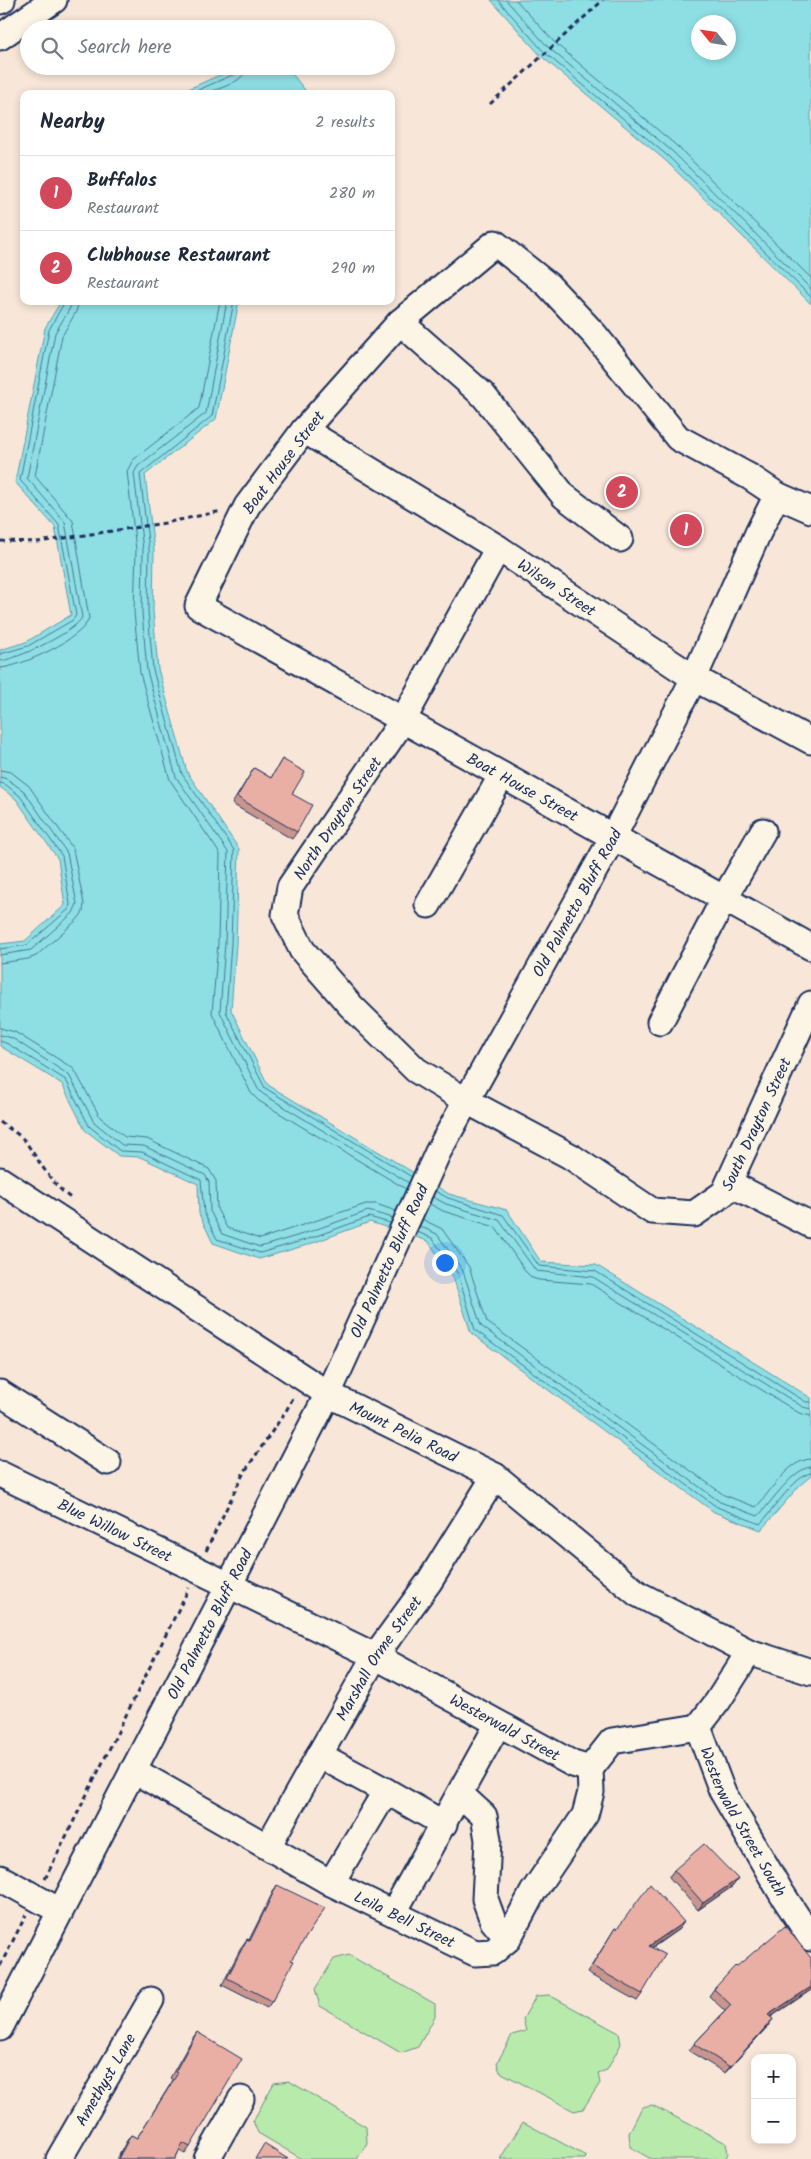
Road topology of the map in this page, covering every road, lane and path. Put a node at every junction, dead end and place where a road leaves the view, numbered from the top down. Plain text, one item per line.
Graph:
1 (54, 0) edge
2 (603, 0) edge
3 (25, 20) edge
4 (20, 23) edge
5 (0, 37) edge
6 (490, 104) dead end
7 (400, 322) junction
8 (304, 430) junction
9 (777, 495) junction
10 (247, 506) junction
11 (811, 510) edge
12 (620, 539) dead end
13 (0, 541) edge
14 (498, 548) junction
15 (694, 678) junction
16 (403, 720) junction
17 (811, 741) edge
18 (502, 775) junction
19 (764, 831) dead end
20 (613, 837) junction
21 (724, 899) junction
22 (428, 905) dead end
23 (811, 947) edge
24 (811, 1004) edge
25 (660, 1022) dead end
26 (465, 1100) junction
27 (729, 1183) junction
28 (2, 1184) edge
29 (811, 1225) edge
30 (303, 1377) junction
31 (0, 1393) edge
32 (328, 1394) junction
33 (108, 1462) dead end
34 (0, 1474) edge
35 (495, 1476) junction
36 (197, 1571) junction
37 (229, 1586) junction
38 (749, 1652) junction
39 (375, 1656) junction
40 (811, 1672) edge
41 (498, 1724) junction
42 (698, 1727) junction
43 (319, 1755) junction
44 (590, 1769) junction
45 (133, 1770) junction
46 (386, 1791) junction
47 (460, 1794) junction
48 (444, 1824) junction
49 (268, 1846) junction
50 (0, 1878) edge
51 (331, 1883) junction
52 (36, 1898) junction
53 (60, 1911) junction
54 (394, 1912) junction
55 (811, 1938) edge
56 (508, 1939) junction
57 (0, 1966) edge
58 (151, 2000) dead end
59 (0, 2028) edge
60 (242, 2099) dead end
61 (59, 2159) edge
62 (207, 2159) edge

1 - 3 street
2 - 6 path
4 - 5 street
7 - 8 street, Boat House Street
7 - 9 street, Boat House Street
7 - 12 street
8 - 10 street, Boat House Street
8 - 14 street, Wilson Street
9 - 11 street
9 - 15 street, Old Palmetto Bluff Road
10 - 13 path
10 - 16 street, Boat House Street
14 - 15 street, Wilson Street
14 - 16 street, North Drayton Street
15 - 17 street, Wilson Street
15 - 20 street, Old Palmetto Bluff Road
16 - 18 street, Boat House Street
16 - 26 street, North Drayton Street
18 - 20 street, Boat House Street
18 - 22 street
19 - 21 street
20 - 21 street, Boat House Street
20 - 26 street, Old Palmetto Bluff Road
21 - 23 street, Boat House Street
21 - 25 street
24 - 27 street, South Drayton Street
26 - 27 street, South Drayton Street
26 - 32 street, Old Palmetto Bluff Road
27 - 29 street
28 - 30 street, Mount Pelia Road
30 - 32 street, Mount Pelia Road
30 - 36 path
31 - 33 street
32 - 35 street, Mount Pelia Road
32 - 37 street, Old Palmetto Bluff Road
34 - 36 street, Blue Willow Street
35 - 38 street, Mount Pelia Road
35 - 39 street, Marshall Orme Street
36 - 37 street, Blue Willow Street
36 - 52 path
37 - 39 street, Westerwald Street
37 - 45 street, Old Palmetto Bluff Road
38 - 40 street, Mount Pelia Road
38 - 42 street
39 - 41 street, Westerwald Street
39 - 43 street, Marshall Orme Street
41 - 44 street, Westerwald Street
41 - 47 street
42 - 44 street
42 - 55 street, Westerwald Street South
43 - 46 street
43 - 49 street, Marshall Orme Street
44 - 56 street, Leila Bell Street
45 - 49 street, Leila Bell Street
45 - 53 street, Old Palmetto Bluff Road
46 - 48 street
46 - 51 street
47 - 48 street
47 - 56 street
48 - 54 street
49 - 51 street, Leila Bell Street
50 - 52 street
51 - 54 street, Leila Bell Street
52 - 53 street
52 - 57 path
53 - 59 street, Old Palmetto Bluff Road
54 - 56 street, Leila Bell Street
58 - 61 street, Amethyst Lane
60 - 62 street

